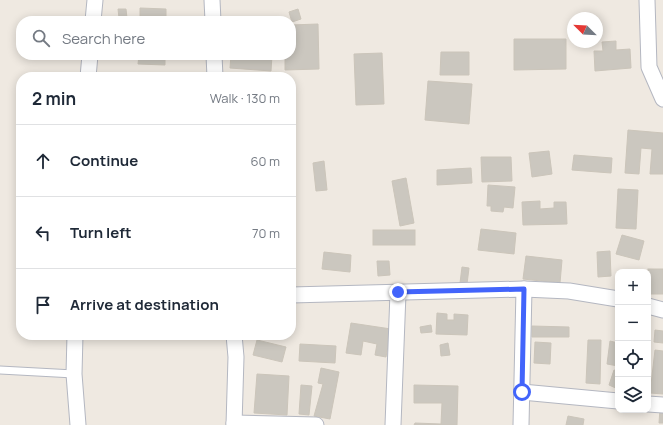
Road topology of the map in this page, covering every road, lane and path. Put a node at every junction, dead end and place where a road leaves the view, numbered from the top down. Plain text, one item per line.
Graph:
1 (95, 0) edge
2 (212, 0) edge
3 (647, 0) edge
4 (93, 16) edge
5 (213, 16) edge
6 (90, 60) edge
7 (214, 60) edge
8 (88, 72) edge
9 (215, 72) edge
10 (663, 99) edge
11 (524, 289) junction
12 (398, 292) junction
13 (296, 295) edge
14 (615, 299) edge
15 (651, 307) edge
16 (663, 310) edge
17 (75, 340) edge
18 (234, 340) edge
19 (0, 370) edge
20 (74, 374) junction
21 (522, 392) junction
22 (615, 401) edge
23 (651, 404) edge
24 (663, 405) edge
25 (234, 424) edge
26 (78, 425) edge
27 (316, 425) edge
28 (393, 425) edge
29 (521, 425) edge

1 - 4 street
2 - 5 street
3 - 10 street
6 - 8 street
7 - 9 street
11 - 12 street
11 - 14 street
11 - 21 street
12 - 13 street
12 - 28 street
15 - 16 street
17 - 20 street
18 - 25 street
19 - 20 lane
20 - 26 street
21 - 22 street
21 - 29 street
23 - 24 street
25 - 27 street

